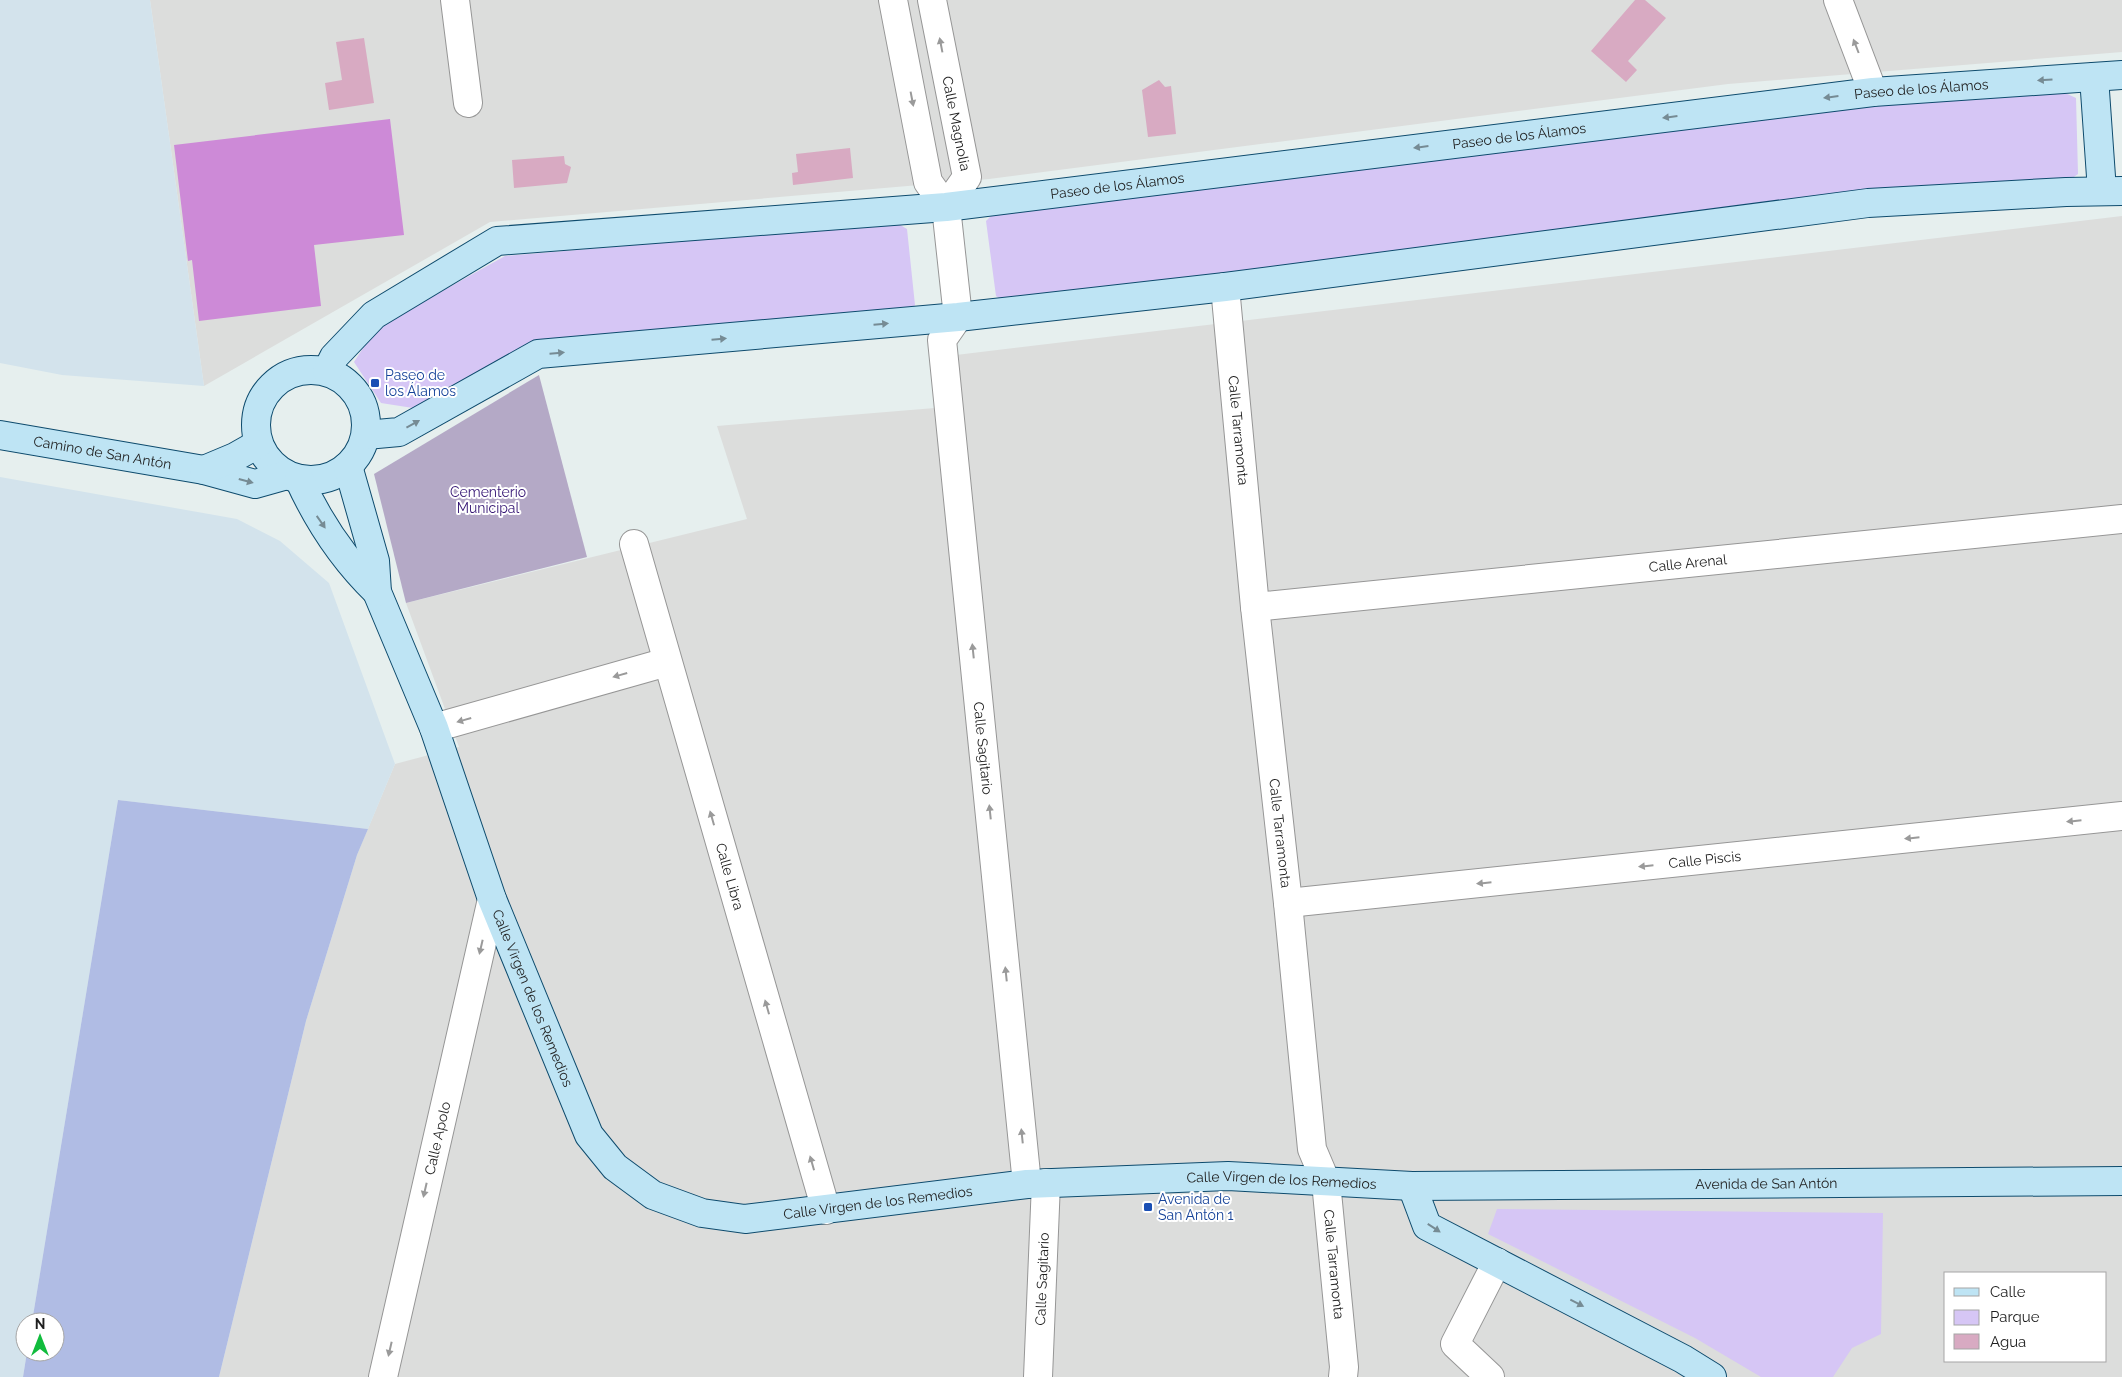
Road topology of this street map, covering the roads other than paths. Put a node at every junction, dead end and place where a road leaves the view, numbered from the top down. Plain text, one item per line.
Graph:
1 (455, 0) edge
2 (893, 0) edge
3 (932, 0) edge
4 (1838, 0) edge
5 (2122, 75) edge
6 (2094, 77) junction
7 (1873, 92) junction
8 (468, 103) dead end
9 (2112, 191) edge
10 (946, 206) junction
11 (1225, 287) junction
12 (958, 317) junction
13 (327, 372) junction
14 (0, 435) edge
15 (366, 435) junction
16 (258, 444) junction
17 (348, 466) junction
18 (204, 470) junction
19 (293, 477) junction
20 (2122, 519) edge
21 (634, 544) dead end
22 (377, 592) junction
23 (1255, 607) junction
24 (667, 662) junction
25 (434, 728) junction
26 (2122, 816) edge
27 (492, 899) junction
28 (1288, 903) junction
29 (2122, 1181) edge
30 (1326, 1182) junction
31 (1037, 1184) junction
32 (1412, 1186) junction
33 (826, 1210) junction
34 (1497, 1262) junction
35 (1708, 1376) edge
36 (383, 1377) edge
37 (1038, 1377) edge
38 (1343, 1377) edge
39 (1490, 1377) edge

1 - 8 street
2 -> 10 street
10 -> 3 street, Calle Magnolia
7 -> 4 street
5 - 6 street, Paseo de los Álamos
6 -> 7 street, Paseo de los Álamos
6 - 9 street
7 -> 10 street, Paseo de los Álamos
9 - 11 street
10 - 12 street
10 - 13 street, Paseo de los Álamos
11 - 12 street
11 - 23 street, Calle Tarramonta
15 -> 12 street
31 -> 12 street, Calle Sagitario
13 - 15 street
13 - 16 street
14 - 18 street, Camino de San Antón
15 - 17 street
16 - 18 street
16 - 19 street
17 - 19 street
17 - 22 street, Calle Virgen de los Remedios
18 -> 19 street, Camino de San Antón
19 -> 22 street, Calle Virgen de los Remedios
20 - 23 street, Calle Arenal
21 - 24 street, Calle Libra
22 - 25 street, Calle Virgen de los Remedios
23 - 28 street, Calle Tarramonta
24 -> 25 street
33 -> 24 street, Calle Libra
25 - 27 street, Calle Virgen de los Remedios
26 -> 28 street, Calle Piscis
27 - 33 street, Calle Virgen de los Remedios
27 -> 36 street, Calle Apolo
28 - 30 street, Calle Tarramonta
29 - 32 street, Avenida de San Antón
30 - 31 street, Calle Virgen de los Remedios
30 - 32 street, Calle Virgen de los Remedios
30 - 38 street, Calle Tarramonta
31 - 33 street, Calle Virgen de los Remedios
31 - 37 street, Calle Sagitario
32 -> 34 street
34 -> 35 street
34 - 39 street

